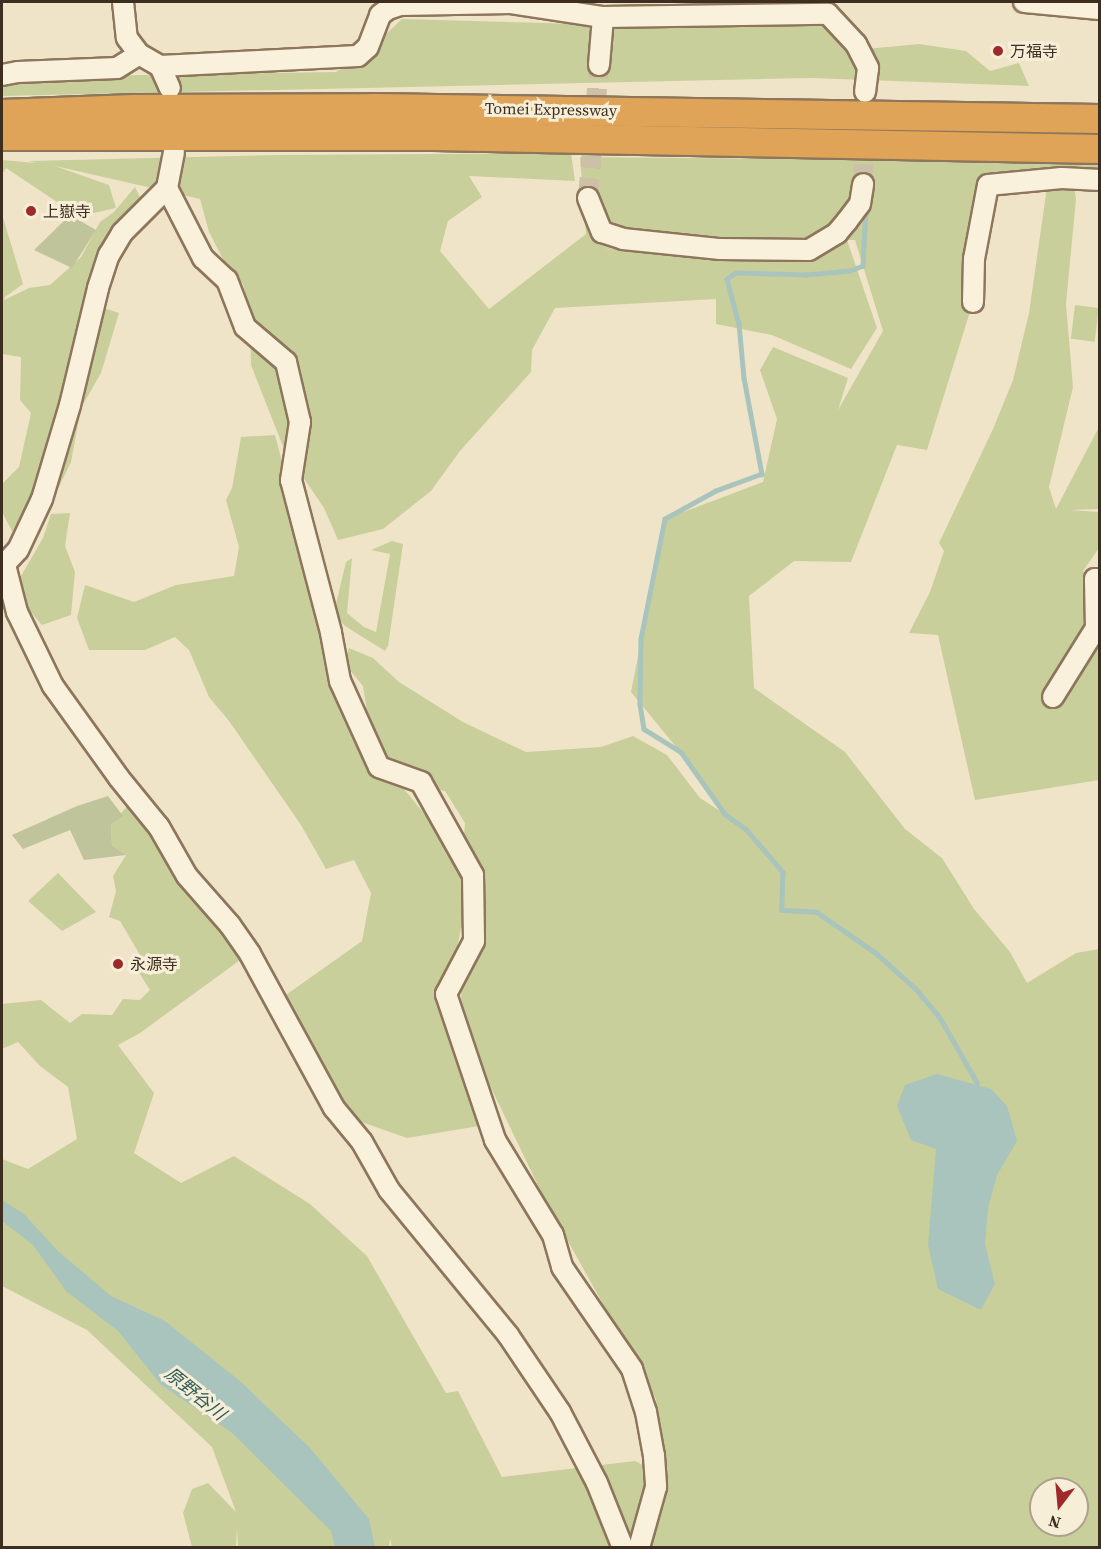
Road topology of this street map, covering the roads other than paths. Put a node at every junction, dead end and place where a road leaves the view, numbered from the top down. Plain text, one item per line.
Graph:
1 (123, 2) edge
2 (1024, 2) edge
3 (831, 8) edge
4 (682, 9) edge
5 (1100, 9) edge
6 (603, 17) junction
7 (140, 54) junction
8 (599, 64) tunnel mouth
9 (160, 66) junction
10 (2, 75) edge
11 (170, 88) dead end
12 (865, 92) dead end
13 (2, 114) edge
14 (1100, 119) edge
15 (2, 136) edge
16 (1100, 149) edge
17 (174, 153) dead end
18 (1100, 180) edge
19 (863, 184) tunnel mouth
20 (166, 188) junction
21 (588, 198) tunnel mouth
22 (973, 302) dead end
23 (2, 541) edge
24 (6, 564) edge
25 (1100, 579) edge
26 (1053, 697) dead end
27 (623, 1548) edge
28 (639, 1548) edge

1 - 7 street
2 - 5 street
3 - 4 street
3 - 12 street
4 - 6 street
6 - 8 street
6 - 9 street
7 - 9 street
7 - 10 street
9 - 11 street
13 - 14 highway, Tomei Expressway
15 - 16 highway, Tomei Expressway
17 - 20 street
18 - 22 street
19 - 21 street
20 - 24 street
20 - 28 street
23 - 24 street
24 - 27 street
25 - 26 street

